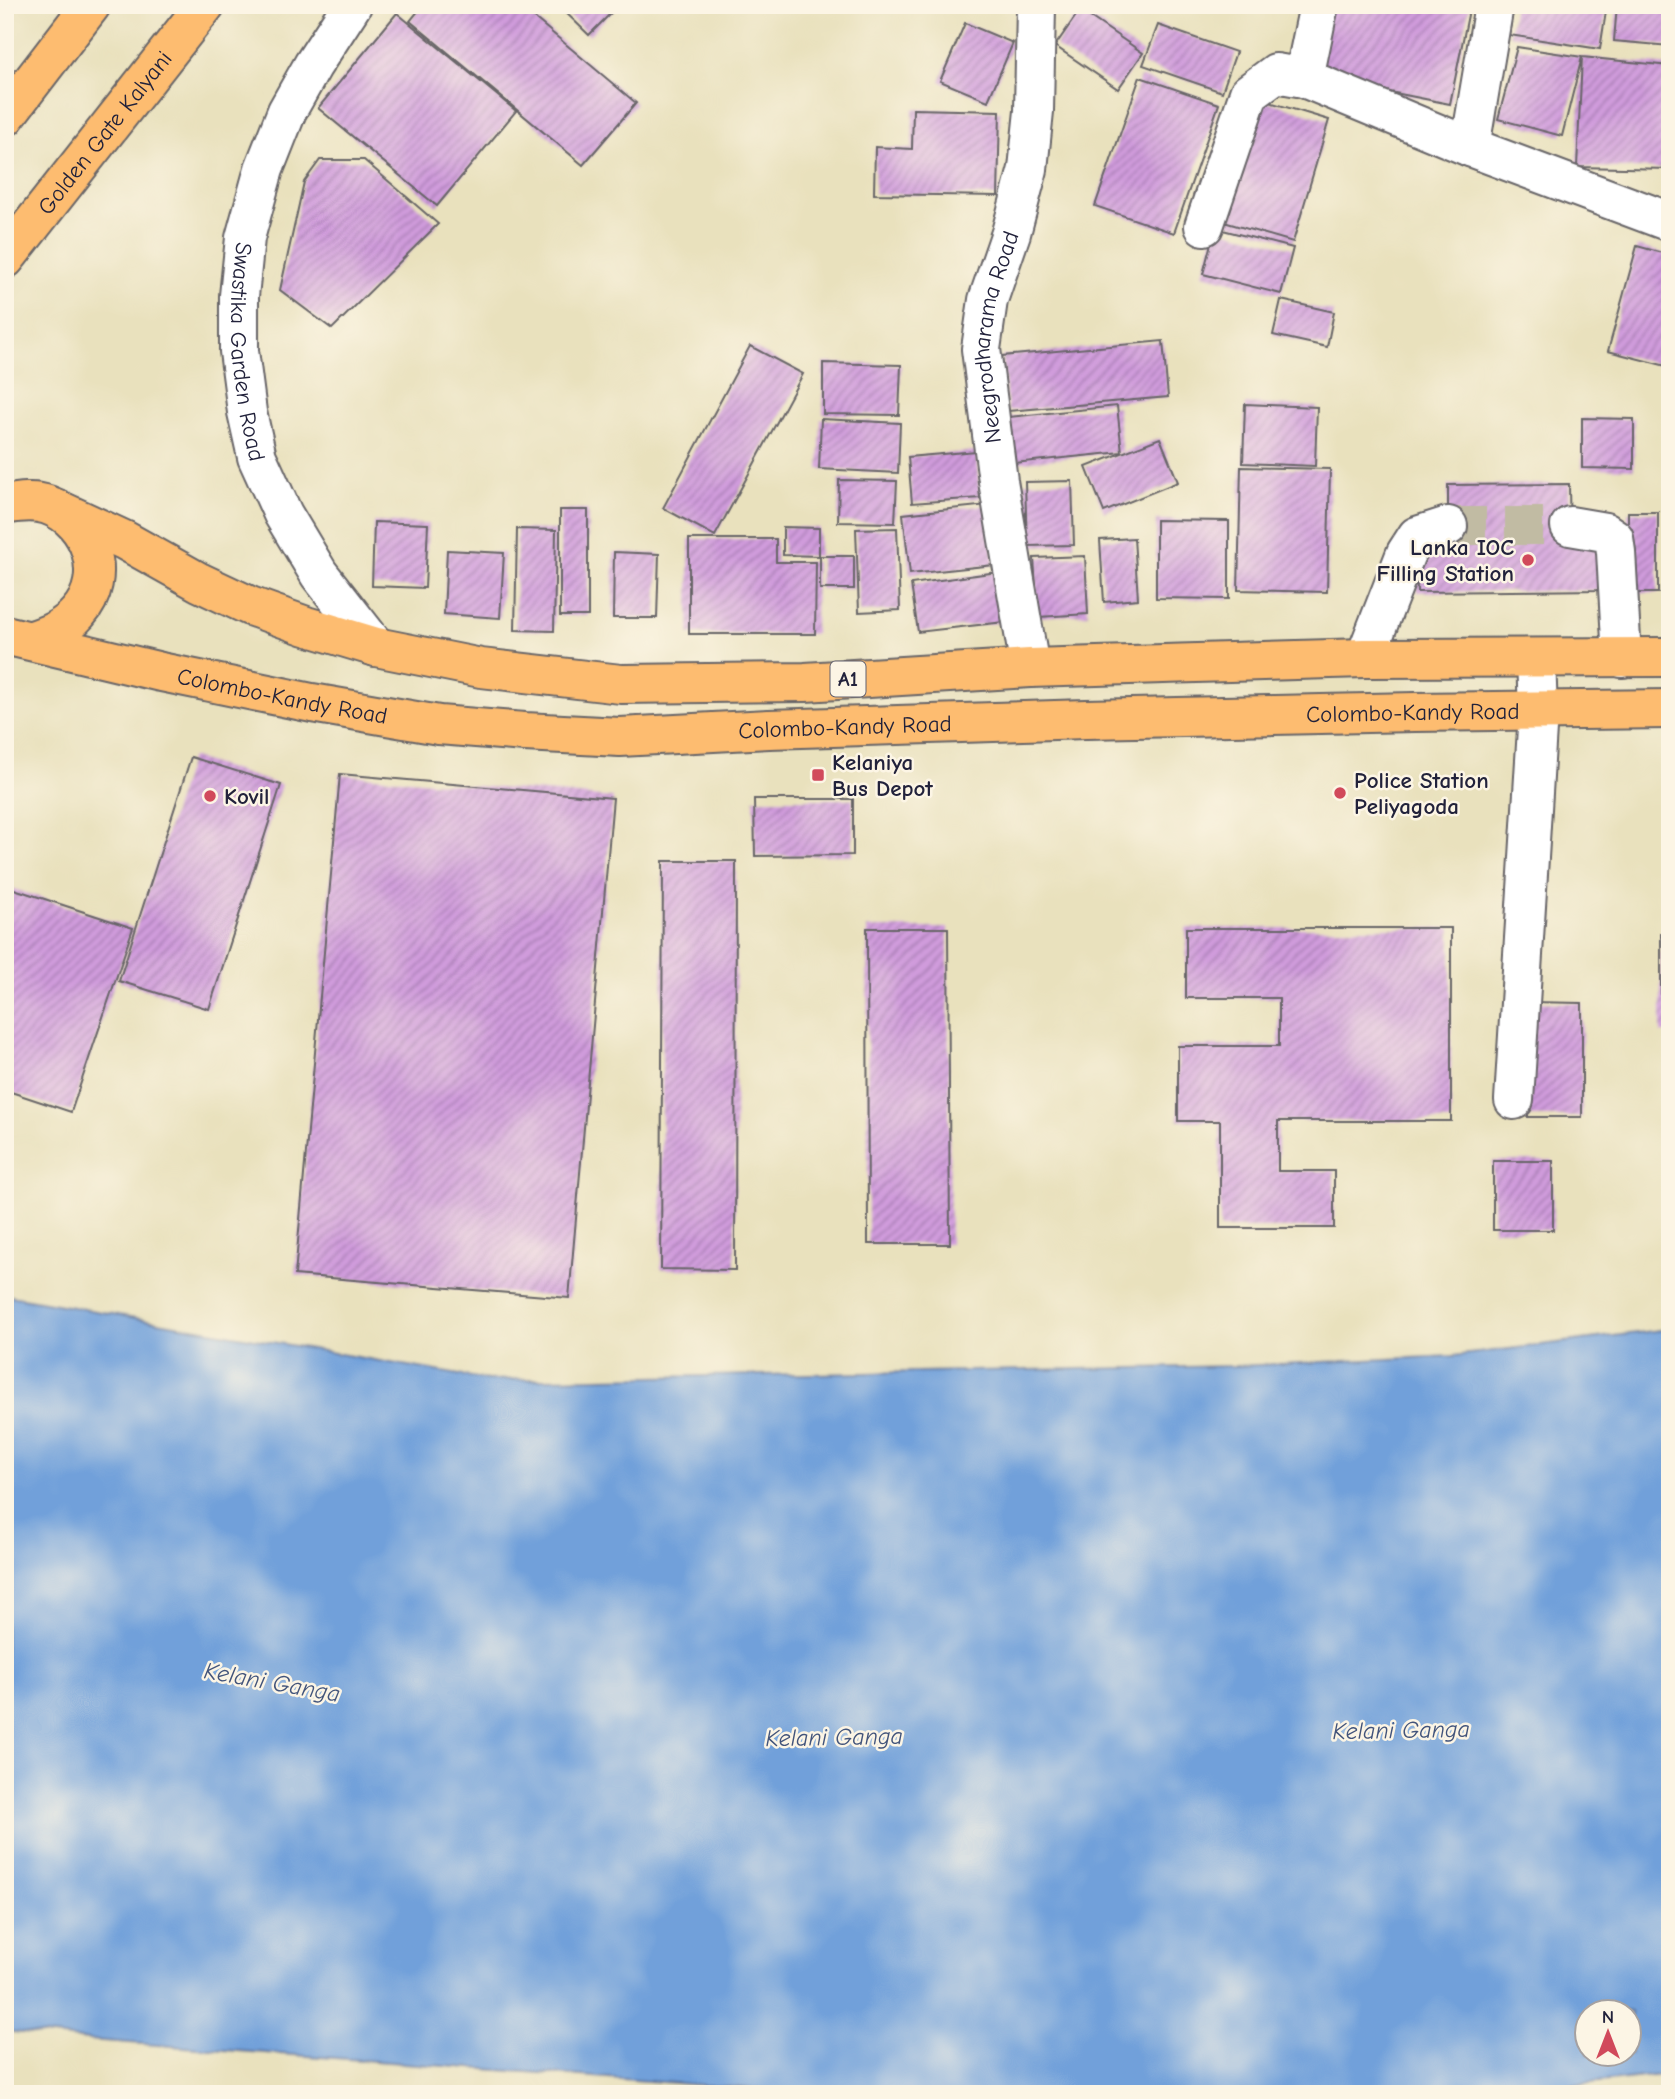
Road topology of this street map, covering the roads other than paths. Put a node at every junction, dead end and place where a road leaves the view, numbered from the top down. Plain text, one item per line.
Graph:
1 (92, 5) edge
2 (205, 5) edge
3 (352, 5) edge
4 (1036, 5) edge
5 (1320, 5) edge
6 (1494, 5) edge
7 (1304, 78) junction
8 (5, 117) edge
9 (1470, 148) junction
10 (1670, 222) edge
11 (1205, 226) dead end
12 (5, 259) edge
13 (9, 503) edge
14 (59, 510) junction
15 (1448, 526) tunnel mouth
16 (1570, 526) tunnel mouth
17 (19, 638) edge
18 (376, 647) junction
19 (1670, 657) edge
20 (1365, 658) junction
21 (1622, 658) junction
22 (1536, 659) junction
23 (1030, 668) junction
24 (1670, 709) edge
25 (1538, 712) junction
26 (1514, 1100) dead end

1 - 8 highway
2 - 12 highway, Golden Gate Kalyani
3 - 18 street, Swastika Garden Road
4 - 23 street, Neegrodharama Road
5 - 7 street
6 - 9 street
7 - 9 street
7 - 11 street
9 - 10 street
13 - 14 highway, Colombo-Kandy Road
14 - 17 highway
14 - 18 highway, Colombo-Kandy Road / A1
15 - 20 street
16 - 21 street
17 - 25 highway, Colombo-Kandy Road / A1
18 - 23 highway, Colombo-Kandy Road / A1
19 - 21 highway, Colombo-Kandy Road / A1
20 - 22 highway, Colombo-Kandy Road / A1
20 - 23 highway, Colombo-Kandy Road / A1
21 - 22 highway, Colombo-Kandy Road / A1
22 - 25 street
24 - 25 highway, Colombo-Kandy Road / A1
25 - 26 street

